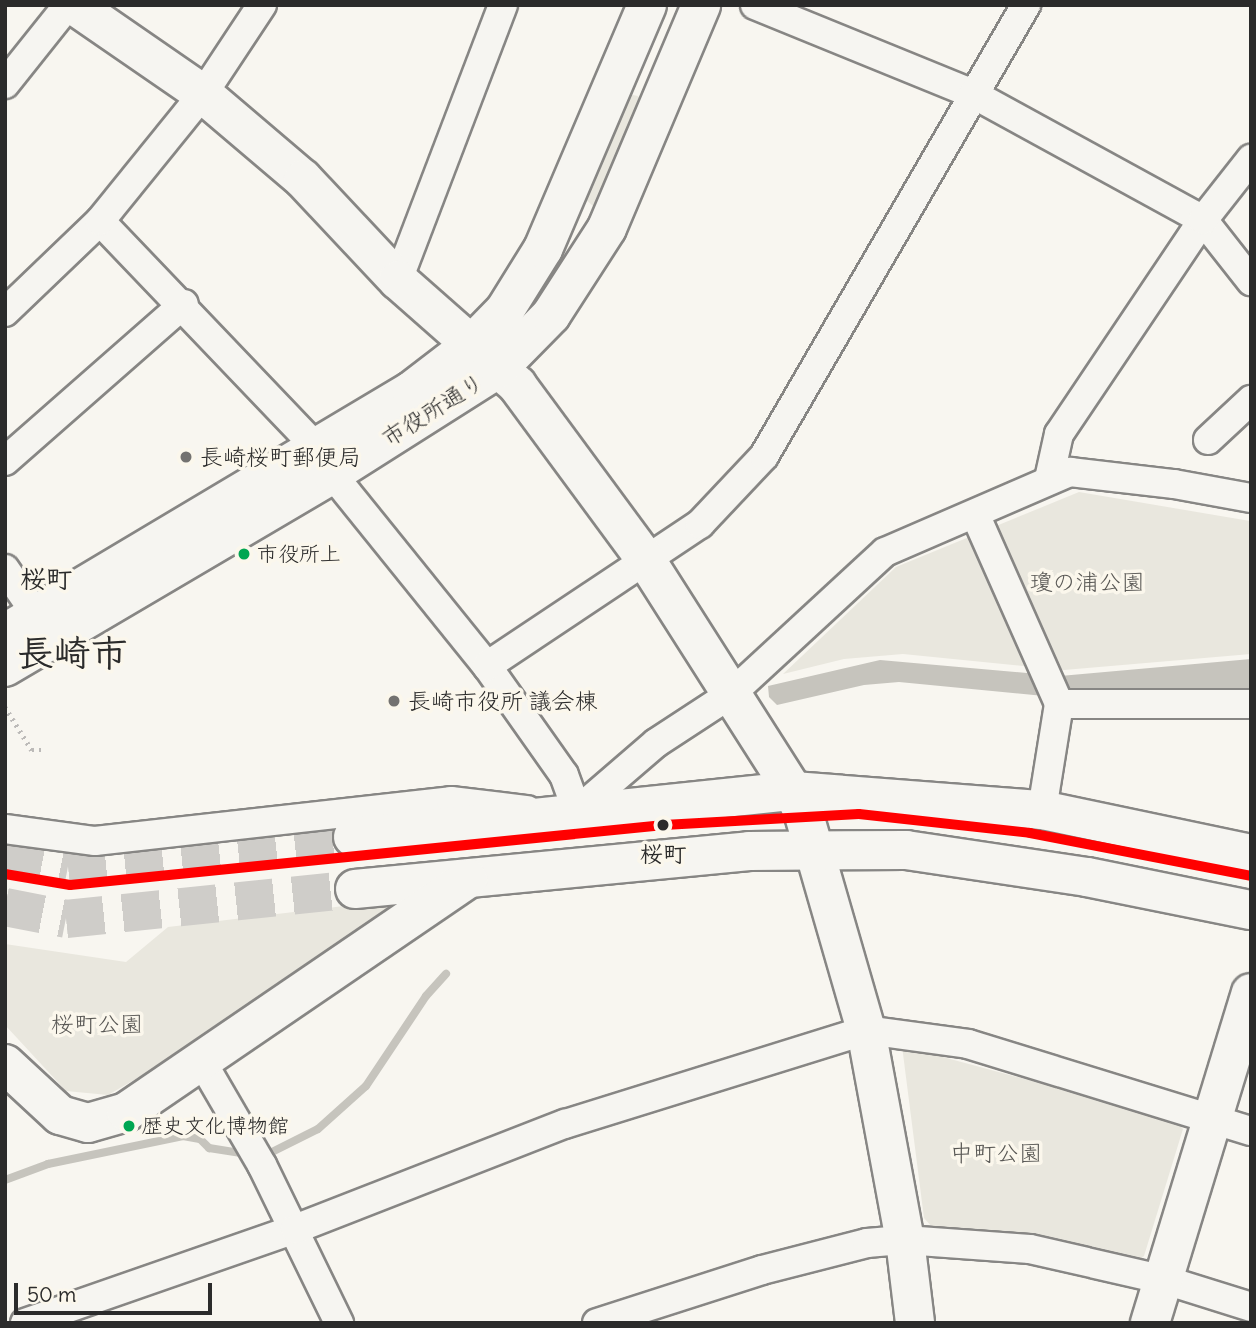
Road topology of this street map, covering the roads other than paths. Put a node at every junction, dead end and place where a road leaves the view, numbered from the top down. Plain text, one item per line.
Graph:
1 (262, 5) edge
2 (503, 5) edge
3 (647, 5) edge
4 (701, 5) edge
5 (755, 5) edge
6 (1027, 5) edge
7 (82, 8) edge
8 (5, 84) edge
9 (203, 94) junction
10 (973, 94) junction
11 (1251, 159) edge
12 (1203, 220) junction
13 (100, 221) junction
14 (398, 280) junction
15 (1251, 281) edge
16 (184, 304) junction
17 (5, 312) edge
18 (485, 357) junction
19 (1251, 400) edge
20 (1208, 440) dead end
21 (324, 460) junction
22 (5, 461) edge
23 (1049, 479) junction
24 (1251, 498) edge
25 (975, 514) junction
26 (646, 560) junction
27 (5, 569) edge
28 (20, 624) edge
29 (487, 666) junction
30 (5, 667) edge
31 (731, 694) junction
32 (1059, 704) junction
33 (1251, 704) edge
34 (793, 791) junction
35 (1042, 810) junction
36 (562, 812) junction
37 (5, 829) edge
38 (353, 837) tunnel mouth
39 (814, 849) junction
40 (1251, 854) edge
41 (469, 878) junction
42 (355, 889) tunnel mouth
43 (1251, 910) edge
44 (1251, 993) edge
45 (866, 1030) junction
46 (202, 1062) junction
47 (5, 1064) edge
48 (1212, 1119) junction
49 (1251, 1131) edge
50 (295, 1229) junction
51 (905, 1240) junction
52 (1165, 1280) junction
53 (1251, 1307) edge
54 (25, 1323) edge
55 (339, 1323) edge
56 (597, 1323) edge
57 (915, 1323) edge
58 (1150, 1323) edge

1 - 9 street
2 - 14 street
3 - 18 main road, 市役所通り
4 - 18 main road, 市役所通り
5 - 10 street
6 - 10 street
7 - 8 street
7 - 9 main road
9 - 13 street
9 - 14 main road
10 - 12 street
10 - 26 street
11 - 12 street
12 - 15 street
12 - 23 street
13 - 16 street
13 - 17 street
14 - 18 main road
16 - 21 street
16 - 22 street
18 - 21 main road, 市役所通り
18 - 26 main road
19 - 20 street
21 - 28 main road, 市役所通り
21 - 29 street
21 - 30 main road, 市役所通り
23 - 24 street
23 - 25 street
25 - 31 street
25 - 32 street
26 - 29 street
26 - 31 main road
27 - 28 street
29 - 36 street
31 - 34 main road
31 - 36 street
32 - 33 street
32 - 35 street
34 - 35 main road
34 - 36 main road
34 - 39 main road
35 - 40 main road
36 - 37 street
36 - 38 main road
39 - 41 main road
39 - 43 main road
39 - 45 main road
41 - 42 main road
41 - 46 main road
44 - 48 main road
45 - 48 street
45 - 50 street
45 - 51 main road
46 - 47 main road
46 - 50 street
48 - 49 street
48 - 52 main road
50 - 54 street
50 - 55 street
51 - 52 street
51 - 56 street
51 - 57 main road
52 - 53 street
52 - 58 main road

